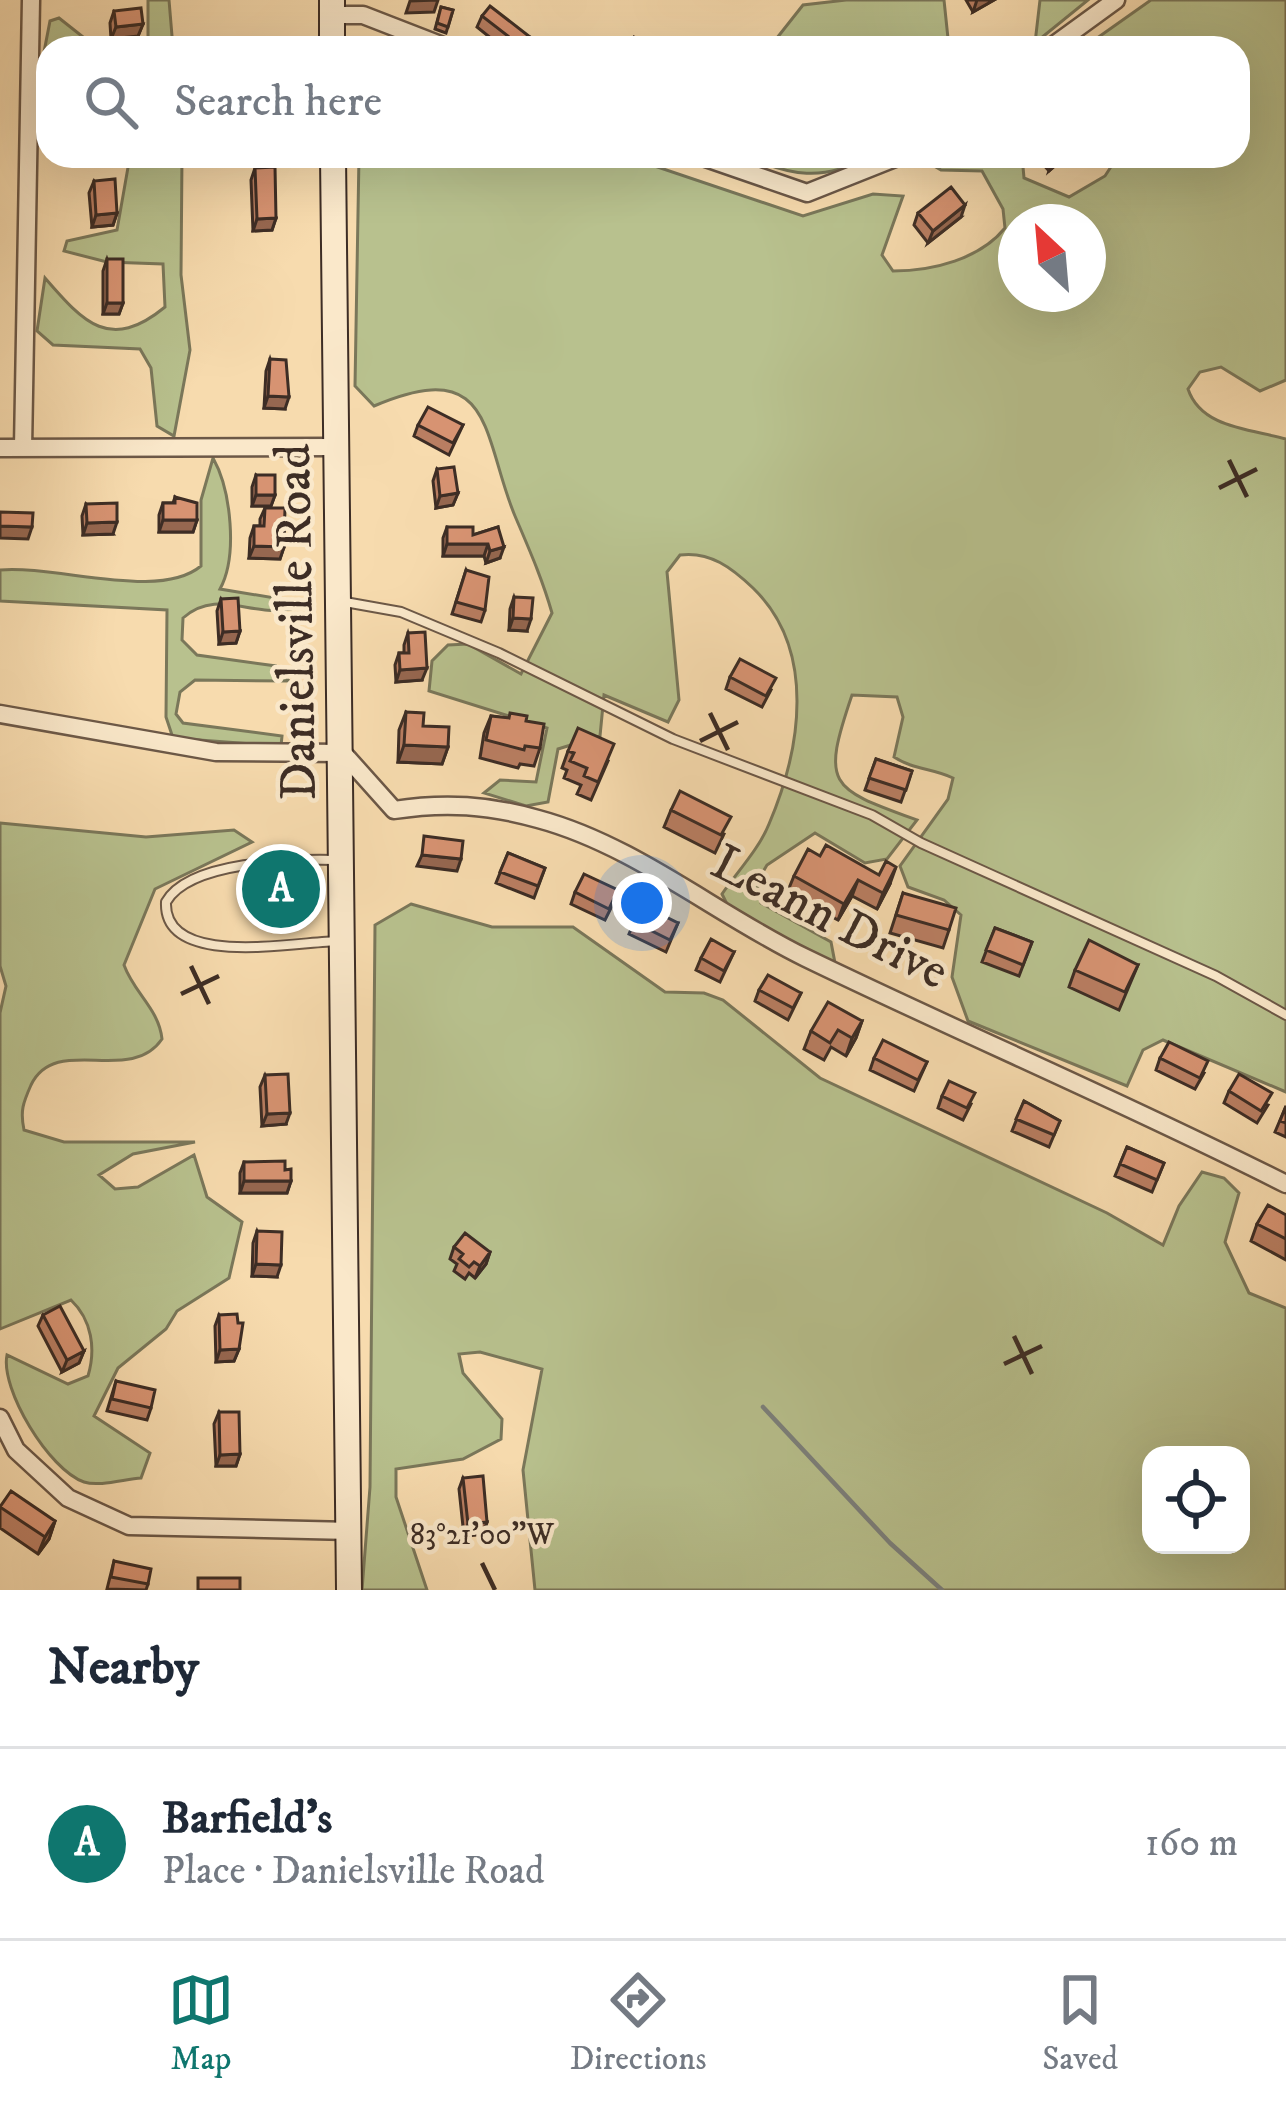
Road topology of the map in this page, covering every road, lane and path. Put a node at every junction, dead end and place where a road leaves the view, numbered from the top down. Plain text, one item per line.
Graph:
1 (31, 0) edge
2 (1116, 0) edge
3 (332, 7) edge
4 (417, 36) edge
5 (1066, 36) edge
6 (333, 168) edge
7 (734, 168) edge
8 (870, 168) edge
9 (335, 447) junction
10 (0, 448) edge
11 (23, 448) junction
12 (337, 600) junction
13 (0, 714) edge
14 (343, 753) junction
15 (343, 860) junction
16 (343, 941) junction
17 (1286, 1015) edge
18 (1286, 1184) edge
19 (0, 1418) edge
20 (351, 1531) junction
21 (349, 1590) edge

1 - 11 street
2 - 5 street
3 - 4 street
6 - 9 main road, Danielsville Road
7 - 8 street
9 - 11 street
9 - 12 main road, Danielsville Road
10 - 11 street
12 - 14 main road, Danielsville Road
12 - 17 lane
13 - 14 street
14 - 15 main road, Danielsville Road
14 - 18 street, Leann Drive
15 - 16 main road, Danielsville Road
15 - 16 lane
16 - 20 main road, Danielsville Road
19 - 20 street
20 - 21 main road, Danielsville Road

